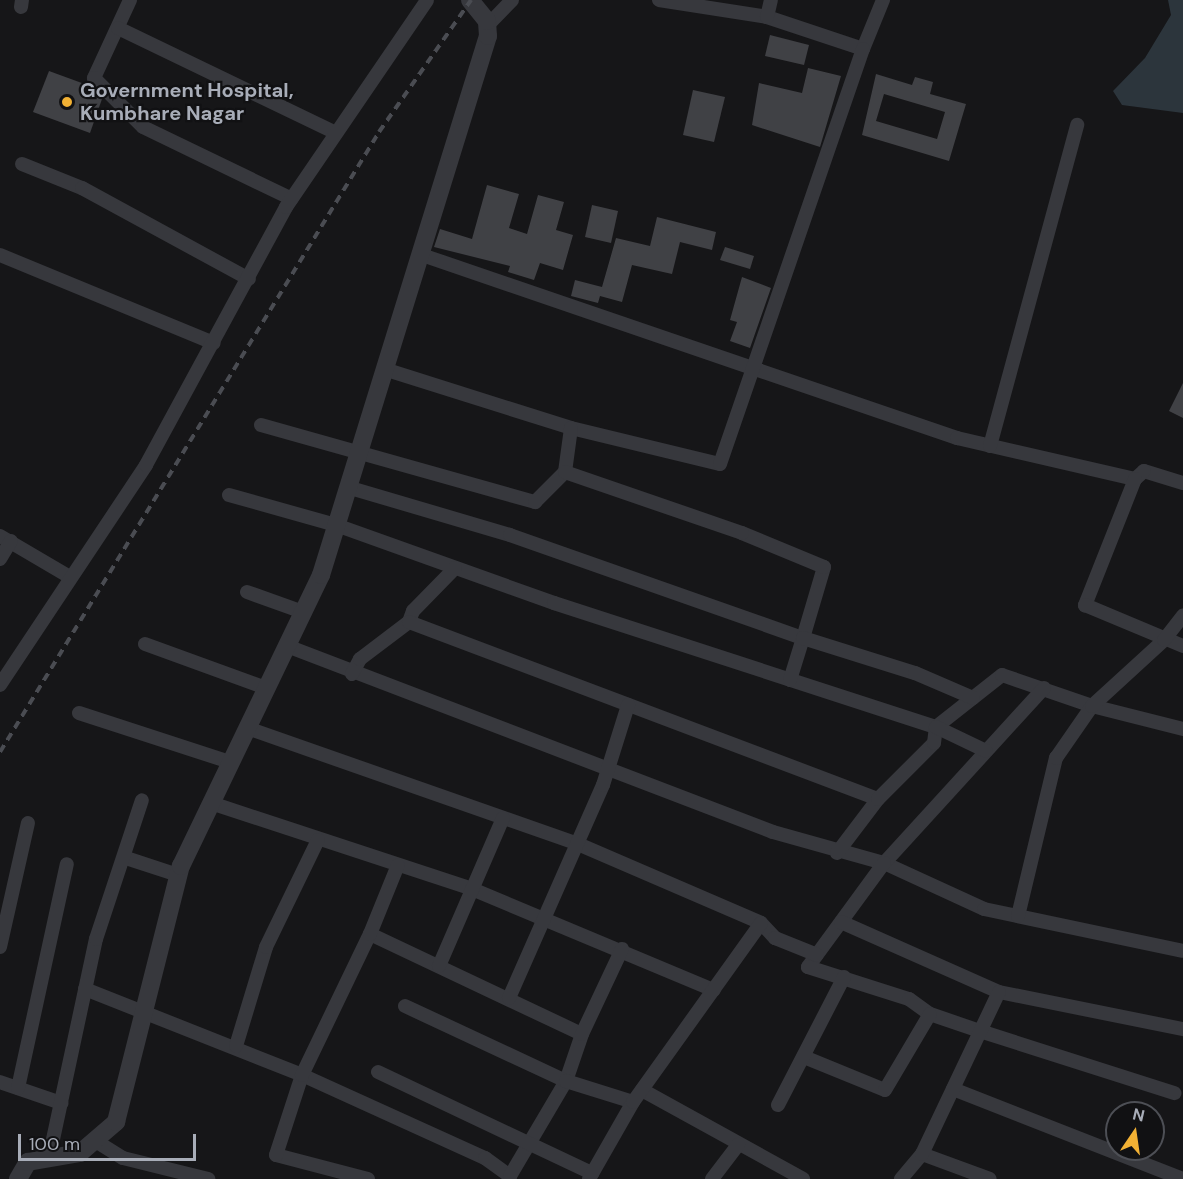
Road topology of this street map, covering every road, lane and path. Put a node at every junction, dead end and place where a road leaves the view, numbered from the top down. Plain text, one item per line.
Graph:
1 (130, 0) edge
2 (427, 0) edge
3 (470, 0) edge
4 (512, 0) edge
5 (659, 0) edge
6 (771, 0) edge
7 (883, 0) edge
8 (767, 17) junction
9 (487, 26) junction
10 (118, 28) junction
11 (863, 49) junction
12 (1077, 125) dead end
13 (336, 133) junction
14 (22, 164) dead end
15 (292, 199) junction
16 (419, 254) junction
17 (0, 255) edge
18 (249, 279) junction
19 (214, 343) junction
20 (384, 369) junction
21 (755, 369) junction
22 (261, 425) dead end
23 (571, 428) junction
24 (990, 446) junction
25 (359, 450) junction
26 (565, 472) junction
27 (1135, 479) junction
28 (1183, 483) edge
29 (347, 487) junction
30 (229, 495) dead end
31 (336, 525) junction
32 (6, 538) edge
33 (0, 559) edge
34 (455, 568) junction
35 (70, 577) junction
36 (247, 592) dead end
37 (303, 612) junction
38 (1183, 616) edge
39 (409, 622) junction
40 (803, 638) junction
41 (1164, 640) junction
42 (145, 644) dead end
43 (287, 646) junction
44 (1183, 646) edge
45 (352, 674) junction
46 (790, 680) junction
47 (0, 686) edge
48 (266, 687) junction
49 (1044, 688) junction
50 (973, 698) junction
51 (628, 705) junction
52 (1092, 706) junction
53 (79, 713) dead end
54 (247, 728) junction
55 (936, 728) junction
56 (1183, 729) edge
57 (986, 752) junction
58 (230, 762) junction
59 (607, 769) junction
60 (878, 799) junction
61 (142, 800) dead end
62 (211, 803) junction
63 (503, 819) junction
64 (28, 823) dead end
65 (318, 840) junction
66 (578, 844) junction
67 (837, 853) junction
68 (126, 858) junction
69 (884, 863) junction
70 (66, 864) dead end
71 (398, 865) junction
72 (178, 875) junction
73 (472, 889) junction
74 (1018, 916) junction
75 (547, 918) junction
76 (841, 922) junction
77 (761, 923) junction
78 (370, 934) junction
79 (0, 947) edge
80 (622, 950) junction
81 (1183, 951) edge
82 (817, 955) junction
83 (439, 966) junction
84 (844, 977) junction
85 (85, 989) junction
86 (714, 990) junction
87 (999, 992) junction
88 (509, 998) junction
89 (405, 1006) dead end
90 (144, 1014) junction
91 (930, 1014) junction
92 (1183, 1029) edge
93 (983, 1032) junction
94 (582, 1034) junction
95 (236, 1046) junction
96 (804, 1057) junction
97 (378, 1072) dead end
98 (302, 1075) junction
99 (566, 1081) junction
100 (0, 1082) edge
101 (18, 1088) junction
102 (953, 1089) junction
103 (642, 1090) junction
104 (1174, 1093) dead end
105 (633, 1102) junction
106 (61, 1103) junction
107 (778, 1105) dead end
108 (94, 1140) junction
109 (534, 1142) junction
110 (738, 1144) junction
111 (921, 1154) junction
112 (49, 1158) junction
113 (1161, 1167) junction
114 (590, 1176) edge
115 (506, 1178) edge
116 (18, 1179) edge
117 (208, 1179) edge
118 (368, 1179) edge
119 (712, 1179) edge
120 (803, 1179) edge
121 (901, 1179) edge
122 (990, 1179) edge
123 (1152, 1179) edge
124 (1183, 1179) edge

1 - 10 street
2 - 13 street
3 - 9 street
4 - 9 street
5 - 8 street
6 - 8 street
7 - 11 street
8 - 11 street
9 - 16 street
10 - 13 street
10 - 15 street
11 - 21 street
12 - 24 street
13 - 15 street
14 - 18 street
15 - 18 street
16 - 20 street
16 - 21 street
17 - 19 street
18 - 19 street
19 - 35 street
20 - 23 street
20 - 25 street
21 - 23 street
21 - 24 street
22 - 25 street
23 - 26 street
24 - 27 street
25 - 26 street
25 - 29 street
26 - 40 street
27 - 28 street
27 - 41 street
29 - 31 street
29 - 40 street
30 - 31 street
31 - 34 street
31 - 37 street
32 - 33 street
32 - 35 street
34 - 39 street
34 - 46 street
35 - 47 street
36 - 37 street
37 - 43 street
38 - 41 street
39 - 45 street
39 - 51 street
40 - 46 street
40 - 50 street
41 - 44 street
41 - 52 street
42 - 48 street
43 - 45 street
43 - 48 street
45 - 59 street
46 - 55 street
48 - 54 street
49 - 50 street
49 - 52 street
49 - 57 street
50 - 55 street
51 - 59 street
51 - 60 street
52 - 56 street
52 - 74 street
53 - 58 street
54 - 58 street
54 - 63 street
55 - 57 street
55 - 60 street
57 - 69 street
58 - 62 street
59 - 66 street
59 - 67 street
60 - 67 street
61 - 68 street
62 - 65 street
62 - 72 street
63 - 66 street
63 - 73 street
64 - 79 street
65 - 71 street
65 - 95 street
66 - 75 street
66 - 77 street
67 - 69 street
68 - 72 street
68 - 85 street
69 - 74 street
69 - 76 street
70 - 101 street
71 - 73 street
71 - 78 street
72 - 90 street
73 - 75 street
73 - 83 street
74 - 81 street
75 - 80 street
75 - 88 street
76 - 82 street
76 - 87 street
77 - 82 street
77 - 86 street
78 - 83 street
78 - 98 street
80 - 86 street
80 - 94 street
82 - 84 street
83 - 88 street
84 - 91 street
84 - 96 street
85 - 90 street
85 - 106 street
86 - 103 street
87 - 92 street
87 - 93 street
88 - 94 street
89 - 99 street
90 - 95 street
90 - 108 street
91 - 93 street
91 - 96 street
93 - 102 street
93 - 104 street
94 - 99 street
95 - 98 street
96 - 107 street
97 - 109 street
98 - 115 street
98 - 118 street
99 - 105 street
99 - 109 street
100 - 101 street
101 - 106 street
102 - 111 street
102 - 113 street
103 - 105 street
103 - 110 street
105 - 114 street
106 - 112 street
108 - 112 street
108 - 117 street
109 - 114 street
109 - 115 street
110 - 119 street
110 - 120 street
111 - 121 street
111 - 122 street
112 - 116 street
113 - 123 street
113 - 124 street

